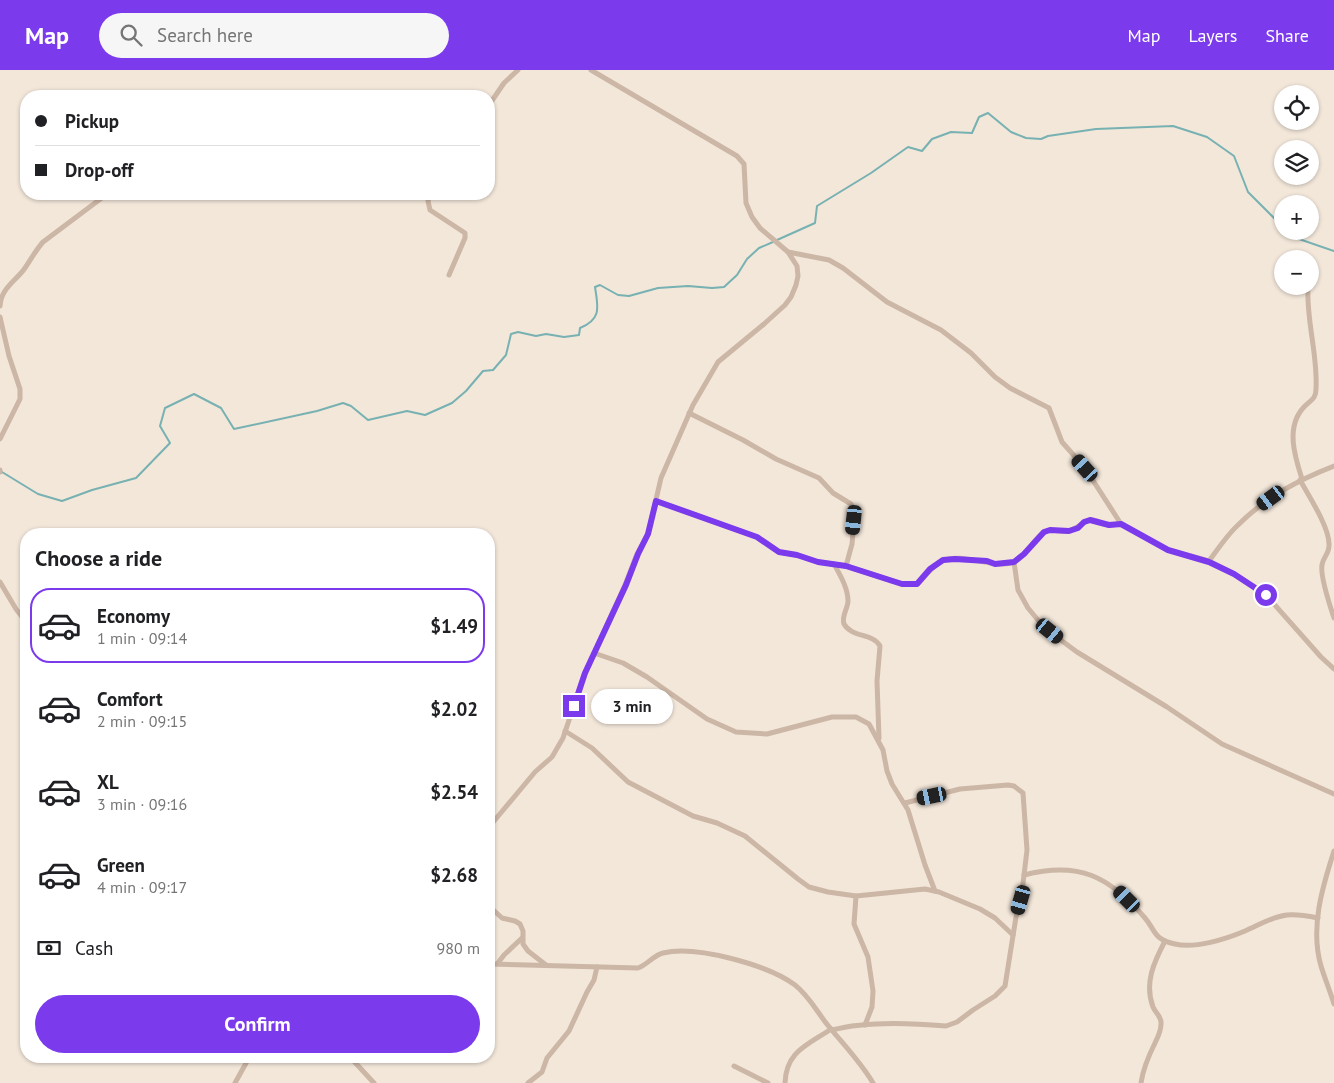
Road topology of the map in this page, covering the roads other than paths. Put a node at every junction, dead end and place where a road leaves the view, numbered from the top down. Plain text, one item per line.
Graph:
1 (518, 70) edge
2 (591, 70) edge
3 (495, 96) edge
4 (100, 200) edge
5 (428, 200) edge
6 (788, 252) junction
7 (448, 275) dead end
8 (0, 285) edge
9 (4, 291) junction
10 (1309, 295) edge
11 (0, 306) edge
12 (0, 317) edge
13 (689, 413) junction
14 (0, 438) edge
15 (1334, 466) edge
16 (1301, 480) junction
17 (656, 501) junction
18 (1121, 524) junction
19 (1014, 562) junction
20 (1209, 562) junction
21 (834, 564) junction
22 (846, 566) junction
23 (0, 582) edge
24 (20, 614) edge
25 (1334, 618) edge
26 (594, 653) junction
27 (1334, 669) edge
28 (565, 731) junction
29 (879, 741) junction
30 (1334, 794) edge
31 (905, 803) junction
32 (495, 820) edge
33 (1334, 851) edge
34 (1024, 875) junction
35 (935, 891) junction
36 (856, 896) junction
37 (495, 912) edge
38 (1318, 918) junction
39 (1013, 936) junction
40 (522, 938) junction
41 (1165, 941) junction
42 (498, 964) joint
43 (548, 966) junction
44 (597, 967) junction
45 (1334, 1004) edge
46 (865, 1026) junction
47 (832, 1030) junction
48 (246, 1063) edge
49 (355, 1063) edge
50 (734, 1066) dead end
51 (235, 1083) edge
52 (374, 1083) edge
53 (528, 1083) edge
54 (768, 1083) edge
55 (785, 1083) edge
56 (873, 1083) edge
57 (1141, 1083) edge

1 - 3 street
2 - 6 street
4 - 9 street
5 - 7 street
6 - 13 street
6 - 18 street
8 - 9 street
9 - 11 street
10 - 16 street
12 - 14 street
13 - 17 street
13 - 22 street
15 - 16 street
16 - 20 street
16 - 25 street
17 - 21 street
17 - 26 street
18 - 19 street
18 - 20 street
19 - 22 street
19 - 30 street
20 - 27 street
21 - 22 street
21 - 29 street
23 - 24 street
26 - 28 street
26 - 29 street
28 - 32 street
28 - 36 street
29 - 31 street
31 - 34 street
31 - 35 street
33 - 38 street
34 - 39 street
34 - 41 street
35 - 36 street
35 - 39 street
36 - 46 street
37 - 40 street
38 - 41 street
38 - 45 street
39 - 46 street
40 - 42 street
40 - 43 street
41 - 57 street
42 - 43 street
43 - 44 street
44 - 47 street
44 - 53 street
46 - 47 street
47 - 55 street
47 - 56 street
48 - 51 street
49 - 52 street
50 - 54 street

